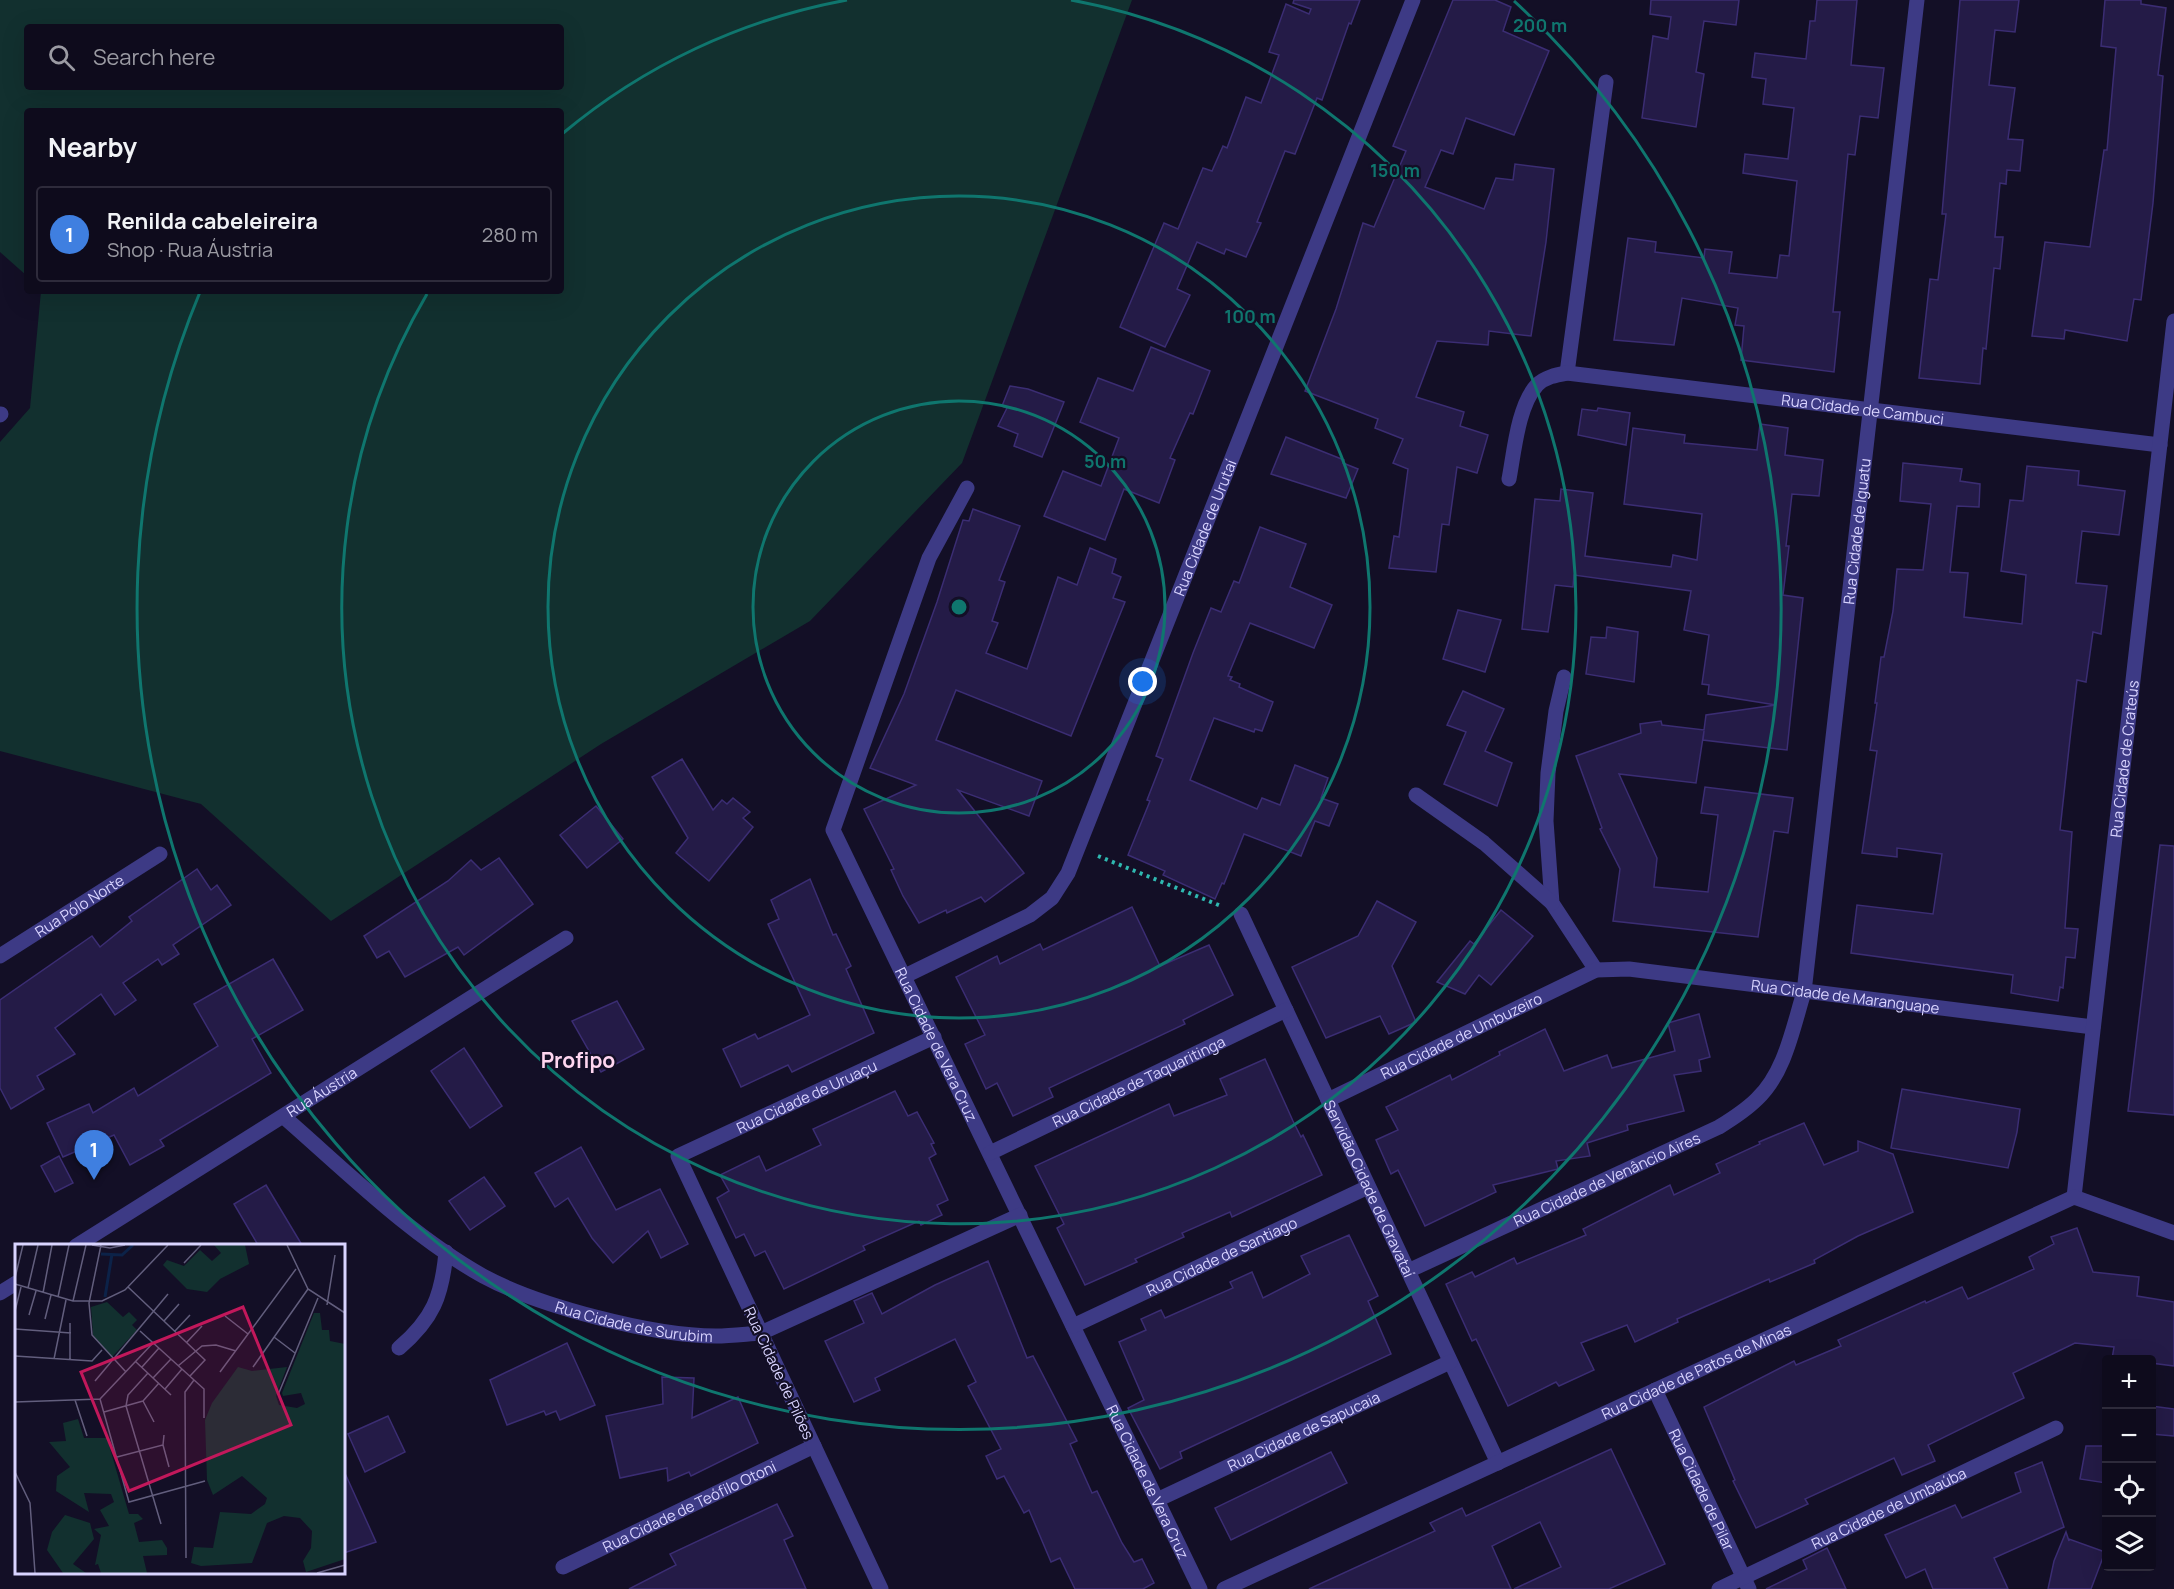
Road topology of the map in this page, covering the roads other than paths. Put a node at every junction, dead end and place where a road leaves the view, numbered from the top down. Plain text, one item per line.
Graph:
1 (1413, 0) edge
2 (1917, 0) edge
3 (1606, 82) dead end
4 (2174, 321) edge
5 (1567, 373) junction
6 (1871, 410) junction
7 (2160, 445) junction
8 (1509, 479) dead end
9 (967, 488) dead end
10 (1564, 676) dead end
11 (1416, 795) dead end
12 (160, 854) dead end
13 (1552, 903) junction
14 (1241, 914) road end
15 (566, 938) dead end
16 (0, 956) edge
17 (1596, 970) junction
18 (905, 976) junction
19 (1804, 992) junction
20 (1286, 1010) junction
21 (2093, 1027) junction
22 (934, 1037) junction
23 (1783, 1058) joint
24 (1328, 1100) junction
25 (284, 1118) junction
26 (990, 1153) junction
27 (678, 1156) joint
28 (1368, 1187) junction
29 (2074, 1197) junction
30 (1020, 1215) junction
31 (2174, 1233) edge
32 (78, 1244) edge
33 (446, 1252) junction
34 (1408, 1271) junction
35 (15, 1284) edge
36 (0, 1293) edge
37 (1073, 1326) junction
38 (761, 1333) junction
39 (399, 1348) dead end
40 (1450, 1362) junction
41 (1655, 1390) junction
42 (2056, 1428) dead end
43 (814, 1446) junction
44 (1497, 1463) junction
45 (1157, 1500) junction
46 (563, 1567) dead end
47 (1746, 1583) edge
48 (881, 1589) edge
49 (1200, 1589) edge
50 (1224, 1589) edge
51 (1719, 1589) edge

1 - 18 street, Rua Cidade de Urutaí
2 - 6 street, Rua Cidade de Iguatu
3 - 5 street
4 - 7 street, Rua Cidade de Crateús
5 - 6 street, Rua Cidade de Cambuci
5 - 8 street, Rua Cidade de Cambuci
6 - 7 street, Rua Cidade de Cambuci
6 - 19 street, Rua Cidade de Iguatu
7 - 21 street, Rua Cidade de Crateús
9 - 18 street, Rua Cidade de Vera Cruz
10 - 13 street
11 - 13 street
12 - 16 street, Rua Pólo Norte
13 - 17 street
14 - 20 street, Servidão Cidade de Gravataí
15 - 25 street, Rua Áustria
17 - 19 street, Rua Cidade de Maranguape
17 - 24 street, Rua Cidade de Umbuzeiro
18 - 22 street, Rua Cidade de Vera Cruz
19 - 21 street, Rua Cidade de Maranguape
19 - 23 street, Rua Cidade de Iguatu
20 - 24 street, Servidão Cidade de Gravataí
20 - 26 street, Rua Cidade de Taquaritinga
21 - 29 street, Rua Cidade de Crateús
22 - 26 street, Rua Cidade de Vera Cruz
22 - 27 street, Rua Cidade de Uruaçu
23 - 34 street, Rua Cidade de Venâncio Aires
24 - 28 street, Servidão Cidade de Gravataí
25 - 32 street, Rua Áustria
25 - 33 street, Rua Cidade de Surubim
26 - 30 street, Rua Cidade de Vera Cruz
27 - 38 street, Rua Cidade de Pilões
28 - 34 street, Servidão Cidade de Gravataí
28 - 37 street, Rua Cidade de Santiago
29 - 31 street
29 - 41 street, Rua Cidade de Patos de Minas
30 - 37 street, Rua Cidade de Vera Cruz
30 - 38 street, Rua Cidade de Surubim
33 - 38 street, Rua Cidade de Surubim
33 - 39 street
34 - 40 street, Servidão Cidade de Gravataí
35 - 36 street
37 - 45 street, Rua Cidade de Vera Cruz
38 - 43 street, Rua Cidade de Pilões
40 - 44 street, Servidão Cidade de Gravataí
40 - 45 street, Rua Cidade de Sapucaia
41 - 44 street, Rua Cidade de Patos de Minas
41 - 47 street, Rua Cidade de Pilar
42 - 47 street, Rua Cidade de Umbaúba
43 - 46 street, Rua Cidade de Teófilo Otoni
43 - 48 street, Rua Cidade de Pilões
44 - 50 street, Rua Cidade de Patos de Minas
45 - 49 street, Rua Cidade de Vera Cruz
47 - 51 street, Rua Cidade de Umbaúba

